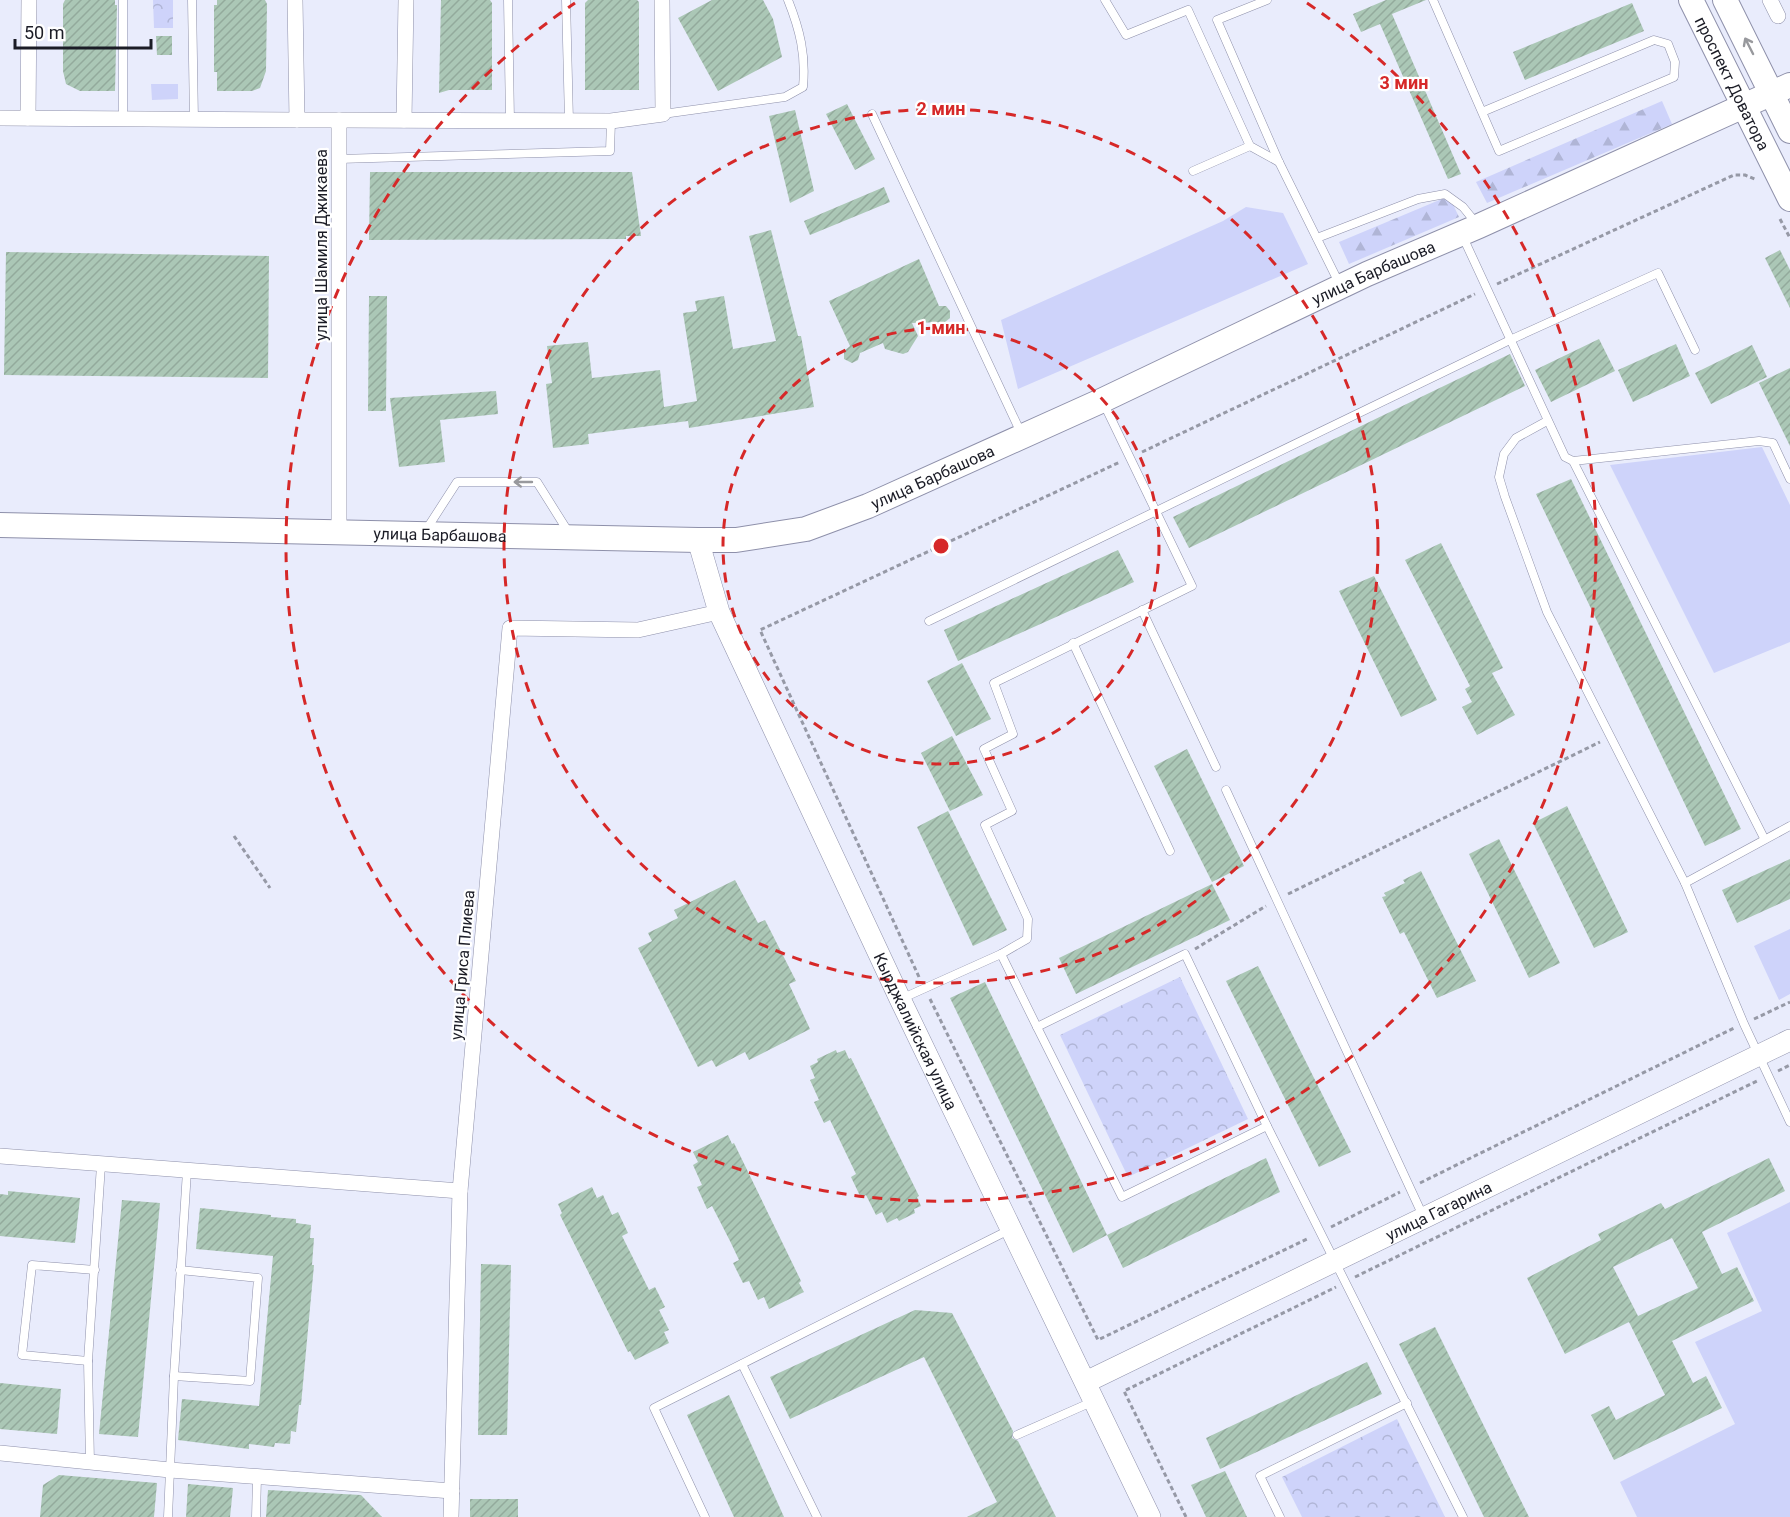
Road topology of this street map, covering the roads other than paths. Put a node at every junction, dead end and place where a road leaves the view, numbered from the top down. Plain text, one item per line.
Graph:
1 (29, 0) edge
2 (123, 0) edge
3 (192, 0) edge
4 (295, 0) edge
5 (406, 0) edge
6 (508, 0) edge
7 (566, 0) edge
8 (662, 0) edge
9 (788, 0) edge
10 (1104, 0) edge
11 (1267, 0) edge
12 (1433, 0) edge
13 (1691, 0) edge
14 (1725, 0) edge
15 (1770, 0) edge
16 (1778, 16) dead end
17 (1781, 89) edge
18 (1745, 107) junction
19 (1482, 112) junction
20 (663, 114) junction
21 (872, 114) dead end
22 (0, 118) edge
23 (28, 118) junction
24 (123, 118) junction
25 (194, 120) junction
26 (297, 120) junction
27 (339, 120) junction
28 (404, 120) junction
29 (510, 120) junction
30 (569, 121) junction
31 (611, 121) junction
32 (1790, 131) edge
33 (1250, 146) junction
34 (339, 159) junction
35 (1279, 162) junction
36 (1193, 171) dead end
37 (1790, 199) edge
38 (1470, 230) junction
39 (1317, 238) junction
40 (1341, 287) junction
41 (1510, 340) junction
42 (1695, 350) dead end
43 (1103, 400) junction
44 (1547, 421) junction
45 (1023, 437) junction
46 (1573, 461) junction
47 (1790, 479) edge
48 (1156, 511) junction
49 (0, 525) edge
50 (339, 533) junction
51 (424, 533) junction
52 (572, 537) junction
53 (698, 540) junction
54 (1142, 610) junction
55 (719, 612) junction
56 (929, 621) dead end
57 (1073, 643) junction
58 (1216, 767) dead end
59 (1226, 789) dead end
60 (1790, 826) edge
61 (1764, 838) junction
62 (1170, 851) dead end
63 (1685, 883) junction
64 (1001, 954) junction
65 (900, 999) junction
66 (1037, 1027) junction
67 (1790, 1040) edge
68 (1760, 1054) junction
69 (1790, 1122) edge
70 (1267, 1126) junction
71 (0, 1156) edge
72 (102, 1165) junction
73 (187, 1171) junction
74 (460, 1191) junction
75 (1424, 1218) junction
76 (1012, 1229) junction
77 (1335, 1261) junction
78 (95, 1270) junction
79 (180, 1270) junction
80 (88, 1361) junction
81 (742, 1364) junction
82 (174, 1376) junction
83 (1091, 1391) junction
84 (1407, 1403) junction
85 (1017, 1435) dead end
86 (0, 1453) edge
87 (90, 1463) junction
88 (170, 1470) junction
89 (257, 1477) junction
90 (452, 1491) junction
91 (168, 1517) edge
92 (256, 1517) edge
93 (451, 1517) edge
94 (705, 1517) edge
95 (817, 1517) edge
96 (1150, 1517) edge
97 (1280, 1517) edge
98 (1463, 1517) edge

1 - 23 street
2 - 24 lane
3 - 25 lane
4 - 26 street
5 - 28 street
6 - 29 lane
7 - 30 lane
8 - 20 street
9 - 20 lane
10 - 33 lane
11 - 35 lane
12 - 19 lane
13 - 18 main road, проспект Доватора
17 -> 14 main road, проспект Доватора
15 - 16 street
17 - 18 main road, улица Барбашова
17 - 32 main road, проспект Доватора
18 - 37 main road, проспект Доватора
18 - 38 main road, улица Барбашова
19 - 19 lane
20 - 31 street
21 - 45 lane
22 - 23 street
23 - 24 street
24 - 25 street
25 - 26 street
26 - 27 street
27 - 28 street
27 - 34 street, улица Шамиля Джикаева
28 - 29 street
29 - 30 street
30 - 31 street
31 - 34 lane
33 - 35 lane
33 - 36 lane
34 - 50 street, улица Шамиля Джикаева
35 - 39 lane
38 - 39 lane
38 - 40 main road, улица Барбашова
38 - 41 lane
39 - 40 lane
40 - 43 main road, улица Барбашова
41 - 42 lane
41 - 44 lane
41 - 48 lane
43 - 45 main road, улица Барбашова
43 - 48 lane
44 - 46 lane
44 - 63 lane
45 - 53 main road, улица Барбашова
46 - 47 lane
46 - 61 lane
48 - 54 lane
48 - 56 lane
49 - 50 main road, улица Барбашова
50 - 51 main road, улица Барбашова
51 - 52 main road, улица Барбашова
52 -> 51 lane
52 - 53 main road, улица Барбашова
53 - 55 street, Кырджалийская улица
54 - 57 lane
54 - 58 lane
55 - 65 street, Кырджалийская улица
55 - 74 street, улица Гриса Плиева
57 - 62 lane
57 - 64 lane
59 - 75 lane
60 - 61 lane
61 - 63 lane
63 - 68 lane
64 - 65 lane
64 - 66 lane
65 - 76 street, Кырджалийская улица
66 - 70 lane
66 - 70 lane
67 - 68 street, улица Гагарина
68 - 69 lane
68 - 75 street, улица Гагарина
70 - 77 lane
71 - 72 street
72 - 73 street
72 - 78 lane
73 - 74 street
73 - 79 lane
74 - 90 street, улица Гриса Плиева
75 - 77 street, улица Гагарина
76 - 81 lane
76 - 83 street, Кырджалийская улица
77 - 83 street, улица Гагарина
77 - 84 lane
78 - 80 lane
78 - 80 lane
79 - 82 lane
79 - 82 lane
80 - 87 lane
81 - 94 lane
81 - 95 lane
82 - 88 lane
83 - 85 lane
83 - 96 street, Кырджалийская улица
84 - 97 lane
84 - 98 lane
86 - 87 street
87 - 88 street
88 - 89 street
88 - 91 lane
89 - 90 street
89 - 92 lane
90 - 93 street, улица Гриса Плиева

